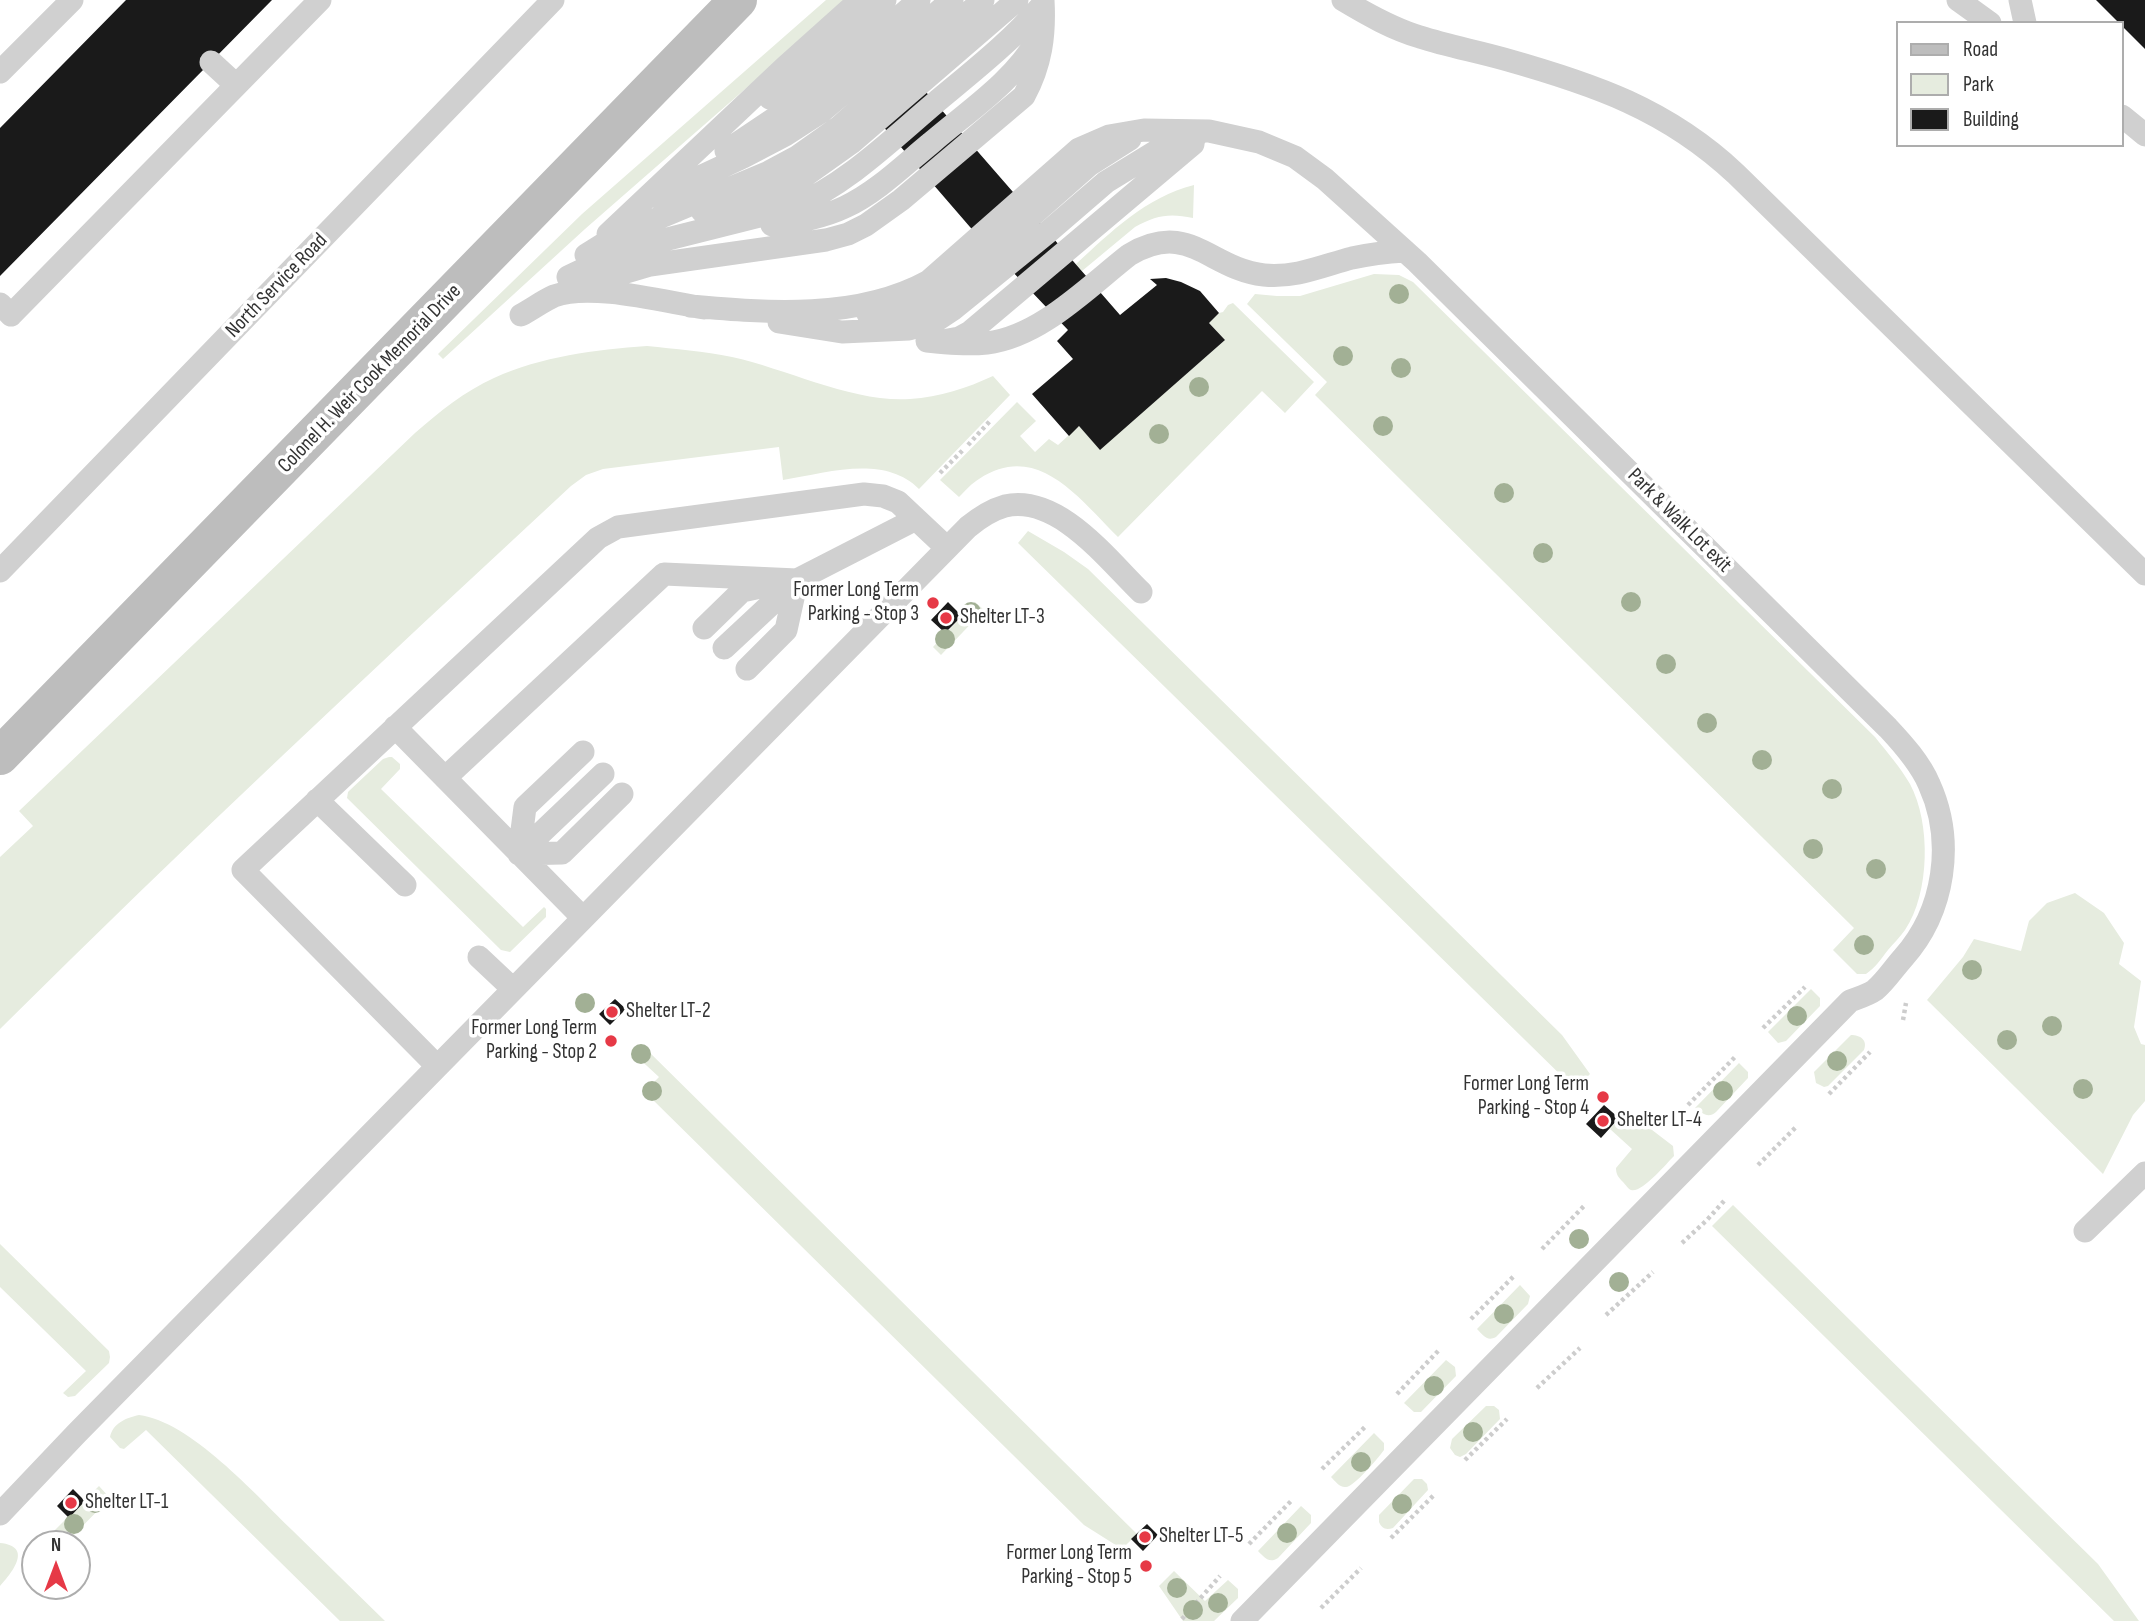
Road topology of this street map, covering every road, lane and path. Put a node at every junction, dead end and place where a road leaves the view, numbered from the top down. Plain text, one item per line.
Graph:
1 (72, 0) edge
2 (320, 0) edge
3 (553, 0) edge
4 (738, 0) edge
5 (860, 0) edge
6 (885, 0) edge
7 (919, 0) edge
8 (952, 0) edge
9 (983, 0) edge
10 (1017, 0) edge
11 (1343, 0) edge
12 (1958, 0) edge
13 (2020, 0) edge
14 (1043, 2) edge
15 (1987, 21) edge
16 (2025, 21) edge
17 (1044, 30) junction
18 (211, 62) dead end
19 (0, 72) edge
20 (236, 86) junction
21 (2124, 118) edge
22 (1209, 131) junction
23 (2145, 135) edge
24 (667, 184) junction
25 (646, 224) junction
26 (693, 234) junction
27 (1405, 251) junction
28 (585, 256) junction
29 (556, 289) junction
30 (0, 304) edge
31 (690, 306) junction
32 (522, 315) dead end
33 (842, 332) junction
34 (927, 341) junction
35 (990, 421) dead end
36 (940, 473) dead end
37 (916, 519) junction
38 (947, 548) junction
39 (0, 571) edge
40 (2145, 574) edge
41 (797, 580) junction
42 (1141, 592) dead end
43 (704, 628) dead end
44 (724, 648) dead end
45 (747, 669) dead end
46 (395, 727) junction
47 (583, 752) dead end
48 (0, 756) edge
49 (603, 774) dead end
50 (445, 778) junction
51 (622, 794) dead end
52 (317, 800) junction
53 (519, 854) junction
54 (405, 885) dead end
55 (583, 918) junction
56 (479, 957) dead end
57 (1805, 987) dead end
58 (513, 989) junction
59 (1763, 1028) dead end
60 (1870, 1052) dead end
61 (1735, 1057) dead end
62 (437, 1066) junction
63 (1829, 1094) dead end
64 (1688, 1105) dead end
65 (1797, 1127) dead end
66 (1758, 1165) dead end
67 (2145, 1173) edge
68 (1724, 1201) dead end
69 (1585, 1205) dead end
70 (1702, 1215) dead end
71 (1707, 1220) junction
72 (2085, 1231) dead end
73 (1682, 1243) dead end
74 (1542, 1249) dead end
75 (1653, 1272) dead end
76 (1514, 1276) dead end
77 (1606, 1315) dead end
78 (1471, 1319) dead end
79 (1580, 1348) dead end
80 (1440, 1349) dead end
81 (1537, 1388) dead end
82 (1397, 1394) dead end
83 (1507, 1419) dead end
84 (1367, 1425) dead end
85 (1465, 1460) dead end
86 (1322, 1469) dead end
87 (1435, 1494) dead end
88 (1293, 1499) dead end
89 (2, 1511) edge
90 (1391, 1538) dead end
91 (1249, 1544) dead end
92 (1361, 1567) dead end
93 (1220, 1576) dead end
94 (1321, 1608) dead end
95 (1182, 1619) dead end
96 (1242, 1621) edge

1 - 19 lane
2 - 20 lane
3 - 39 lane, North Service Road
4 - 48 street, Colonel H. Weir Cook Memorial Drive
5 - 24 lane
6 - 24 lane
7 - 24 lane
8 - 24 lane
9 - 25 lane
10 - 25 lane
11 - 40 lane
12 - 15 lane
13 - 16 lane
14 - 17 lane
14 - 26 lane
17 - 26 lane
17 - 29 lane
18 - 20 lane
20 - 30 lane
21 - 23 lane
22 - 27 lane, Park & Walk Lot exit
22 - 31 lane, Park & Walk Lot exit
22 - 33 lane
22 - 34 lane
24 - 28 lane
25 - 28 lane
26 - 29 lane
27 - 34 lane
27 - 96 lane, Park & Walk Lot exit
28 - 29 lane
29 - 31 lane
29 - 32 lane
31 - 33 lane
33 - 34 lane
35 - 36 path
37 - 38 lane
37 - 41 lane
37 - 46 lane
38 - 42 lane
38 - 55 lane
41 - 43 lane
41 - 44 lane
41 - 45 lane
41 - 50 lane
46 - 50 lane
46 - 52 lane
47 - 53 lane
49 - 53 lane
50 - 53 lane
51 - 53 lane
52 - 54 lane
52 - 62 lane
53 - 55 lane
55 - 58 lane
56 - 58 lane
57 - 59 path
58 - 62 lane
60 - 63 path
61 - 64 path
62 - 89 lane
65 - 66 path
67 - 72 lane
68 - 71 path
69 - 74 path
70 - 71 path
71 - 73 path
75 - 77 path
76 - 78 path
79 - 81 path
80 - 82 path
83 - 85 path
84 - 86 path
87 - 90 path
88 - 91 path
92 - 94 path
93 - 95 path

